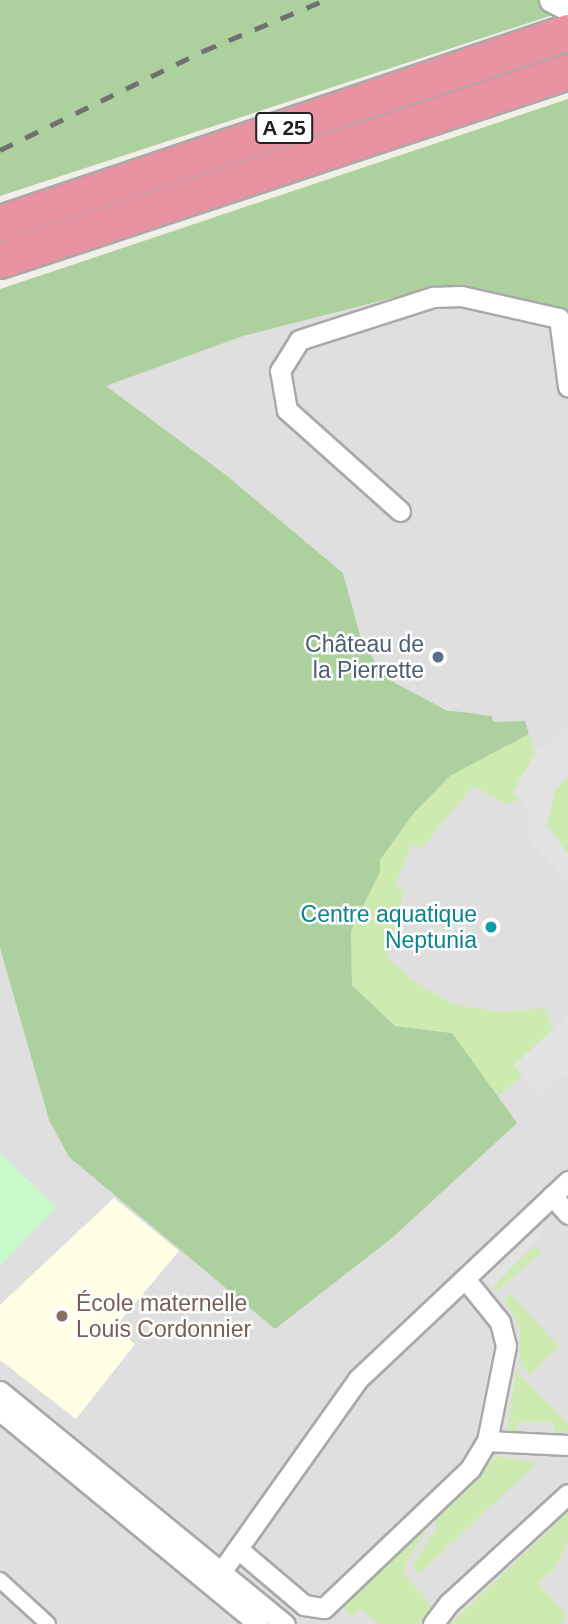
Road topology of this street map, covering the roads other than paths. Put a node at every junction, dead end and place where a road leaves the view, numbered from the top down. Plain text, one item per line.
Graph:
1 (552, 0) edge
2 (568, 8) edge
3 (568, 32) edge
4 (568, 71) edge
5 (0, 223) edge
6 (0, 260) edge
7 (568, 386) edge
8 (400, 512) dead end
9 (568, 1181) edge
10 (552, 1196) junction
11 (568, 1214) edge
12 (466, 1280) junction
13 (0, 1391) edge
14 (0, 1411) edge
15 (487, 1441) junction
16 (568, 1445) edge
17 (568, 1494) edge
18 (237, 1549) junction
19 (221, 1572) junction
20 (0, 1580) edge
21 (48, 1624) edge
22 (258, 1624) edge
23 (285, 1624) edge
24 (433, 1624) edge

1 - 2 street
3 - 5 highway, A 25
4 - 6 highway, A 25
7 - 8 street
9 - 10 street
10 - 11 street
10 - 12 street
12 - 15 street
12 - 18 street
13 - 19 street
14 - 22 street
15 - 16 street
15 - 18 street
17 - 24 street
18 - 19 street
19 - 23 street
20 - 21 street

